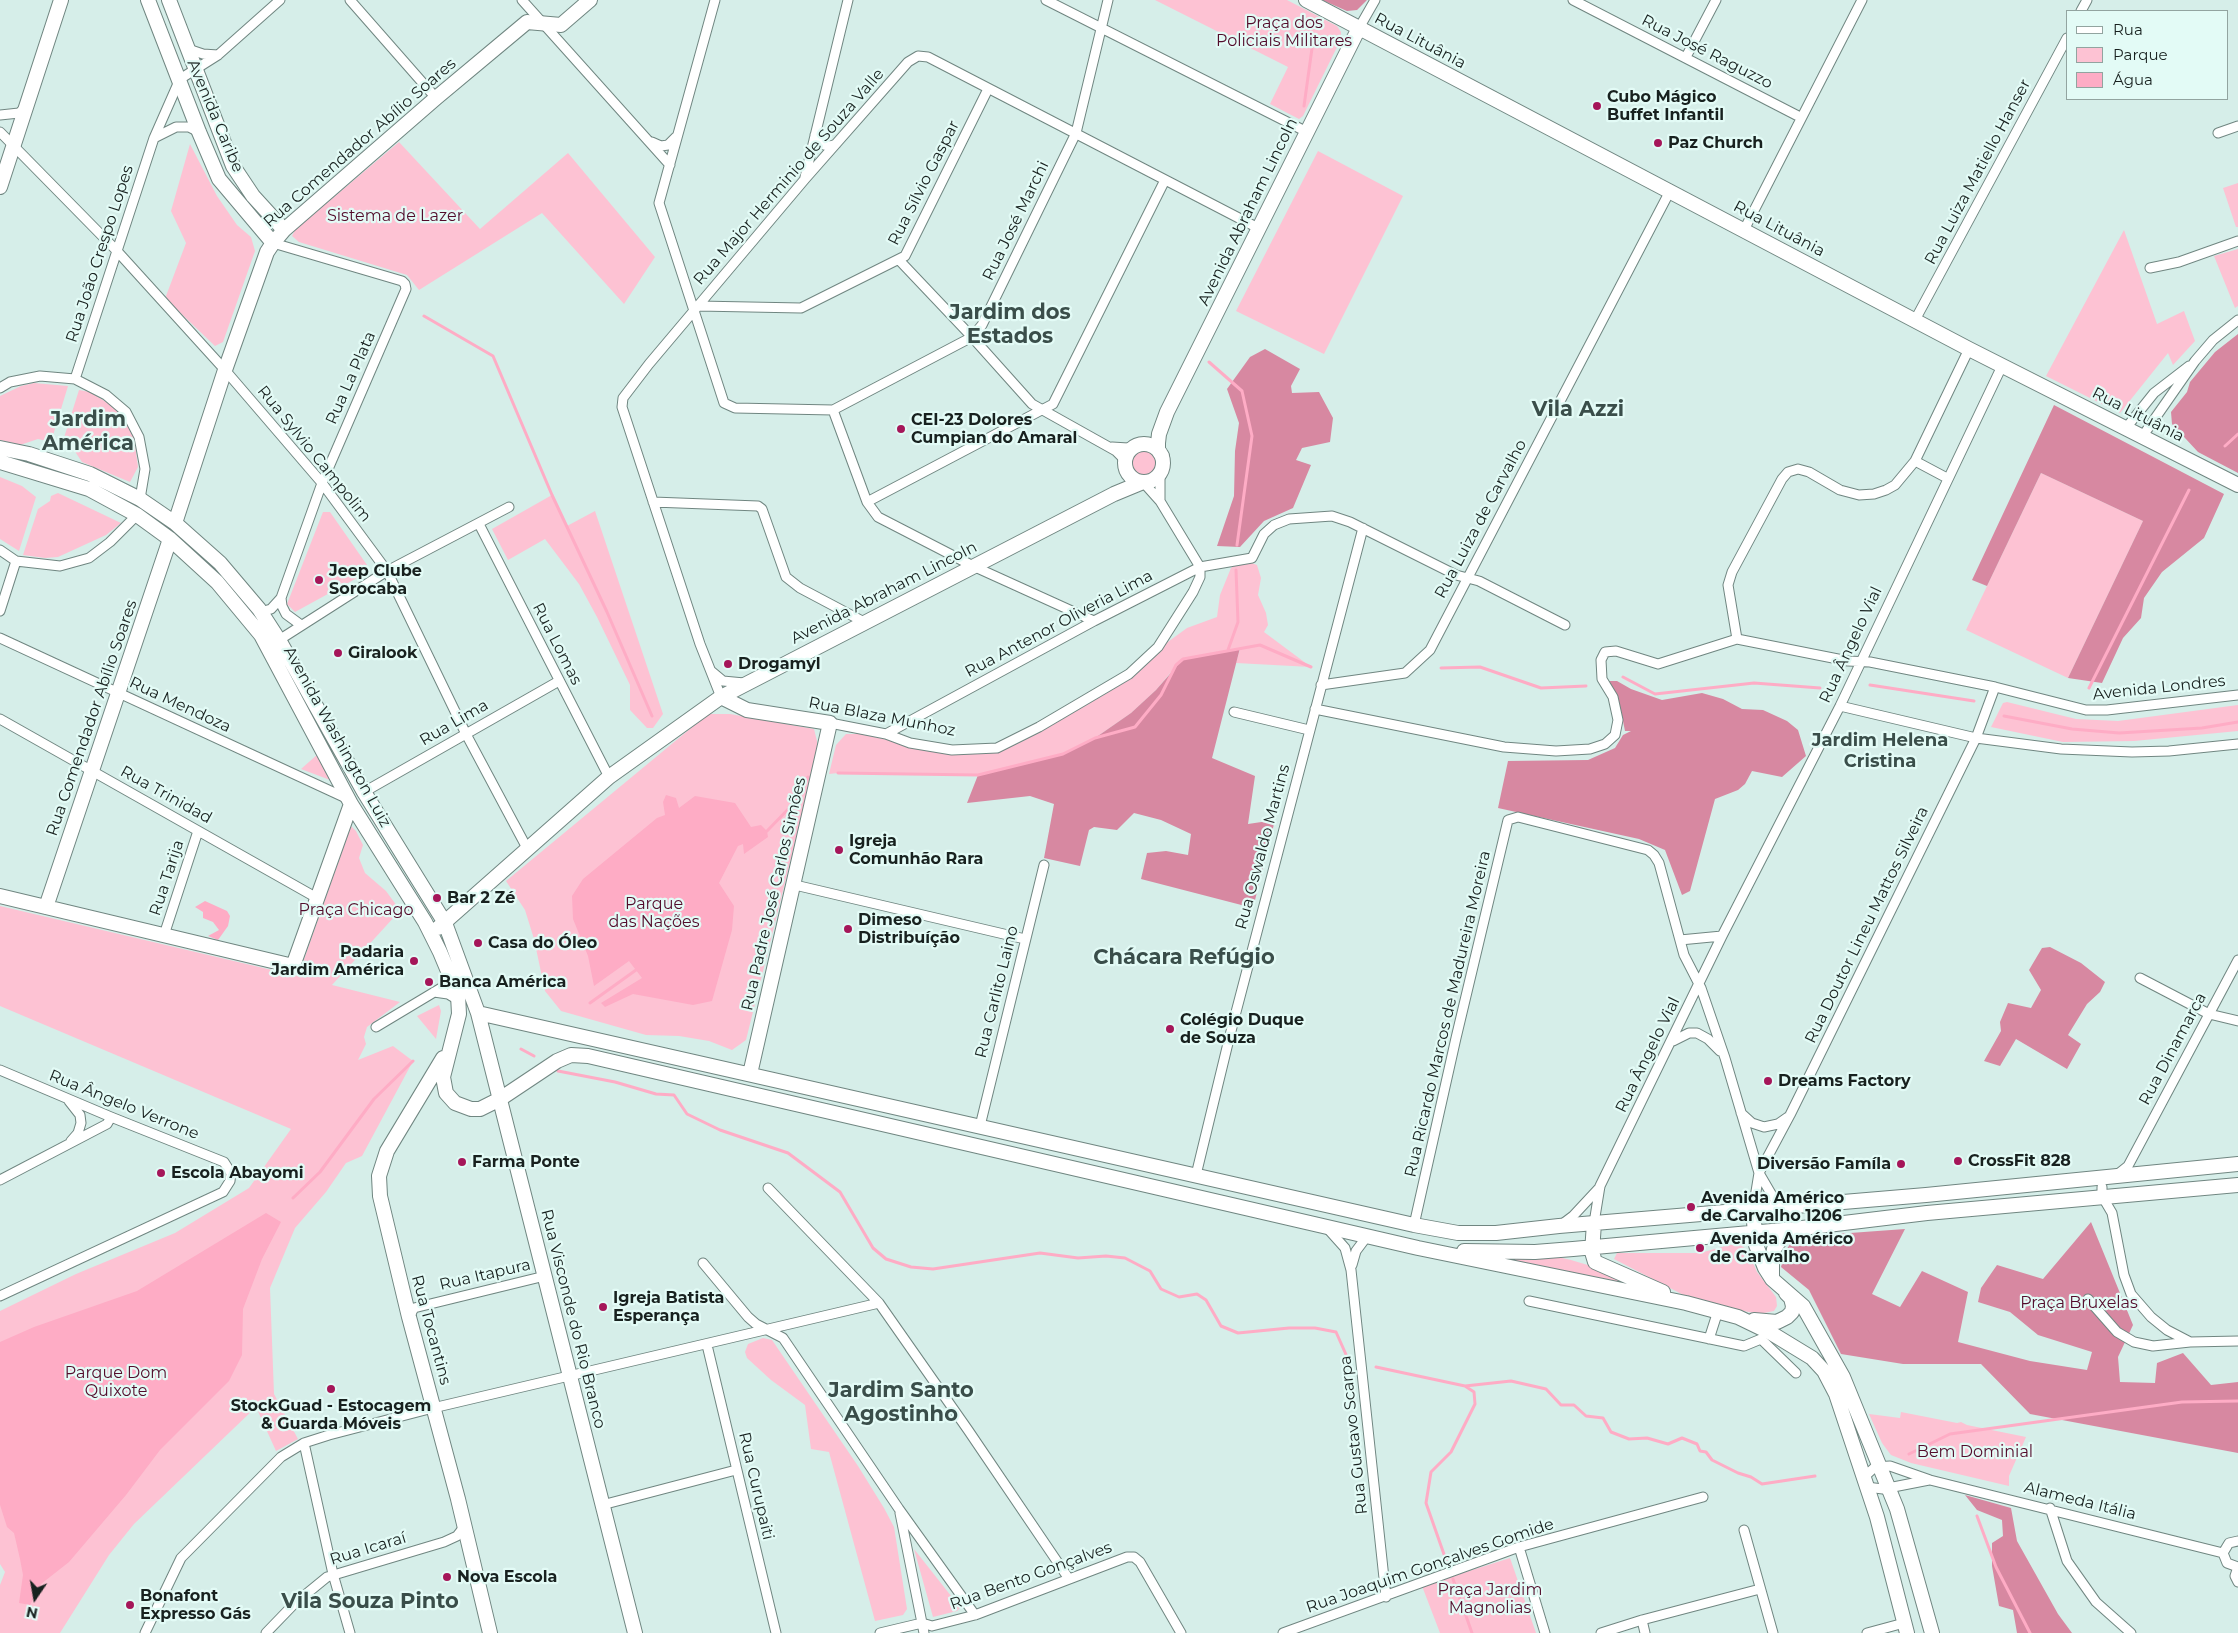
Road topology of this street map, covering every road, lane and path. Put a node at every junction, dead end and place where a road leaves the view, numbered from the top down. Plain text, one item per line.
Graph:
1 (61, 0) edge
2 (148, 0) edge
3 (169, 0) edge
4 (280, 0) edge
5 (350, 0) edge
6 (522, 0) edge
7 (590, 0) edge
8 (715, 0) edge
9 (848, 0) edge
10 (1046, 0) edge
11 (1108, 0) edge
12 (1306, 0) edge
13 (1375, 0) edge
14 (1716, 0) edge
15 (1862, 0) edge
16 (1576, 1) edge
17 (543, 23) junction
18 (1102, 28) junction
19 (1359, 28) junction
20 (2066, 40) edge
21 (188, 49) junction
22 (218, 55) junction
23 (1686, 57) junction
24 (196, 70) junction
25 (180, 79) junction
26 (988, 89) junction
27 (436, 98) junction
28 (26, 108) junction
29 (0, 116) edge
30 (1800, 117) junction
31 (2238, 126) edge
32 (680, 130) junction
33 (0, 132) edge
34 (199, 132) junction
35 (1307, 132) junction
36 (1076, 133) junction
37 (2218, 133) dead end
38 (815, 136) junction
39 (154, 138) junction
40 (645, 138) junction
41 (836, 144) junction
42 (14, 145) junction
43 (670, 165) junction
44 (805, 179) junction
45 (1165, 180) junction
46 (0, 187) edge
47 (1670, 191) junction
48 (1260, 228) junction
49 (284, 230) junction
50 (1744, 230) junction
51 (2238, 241) edge
52 (272, 243) junction
53 (117, 251) junction
54 (898, 260) junction
55 (2150, 268) dead end
56 (697, 308) junction
57 (1916, 320) junction
58 (2238, 320) edge
59 (972, 337) junction
60 (1969, 349) junction
61 (2195, 361) junction
62 (2002, 366) junction
63 (225, 370) junction
64 (75, 379) junction
65 (0, 388) edge
66 (833, 410) junction
67 (1041, 410) junction
68 (1167, 412) junction
69 (2126, 428) junction
70 (2142, 437) junction
71 (1105, 444) junction
72 (1138, 446) junction
73 (0, 448) edge
74 (1160, 453) junction
75 (1915, 461) junction
76 (0, 462) edge
77 (1126, 466) junction
78 (1160, 475) junction
79 (1947, 478) junction
80 (1143, 482) junction
81 (322, 483) junction
82 (2238, 485) edge
83 (1114, 494) junction
84 (140, 499) junction
85 (1160, 501) junction
86 (653, 502) junction
87 (867, 502) junction
88 (509, 507) dead end
89 (137, 515) junction
90 (175, 523) junction
91 (478, 524) junction
92 (1363, 528) junction
93 (170, 539) junction
94 (0, 550) edge
95 (16, 562) junction
96 (975, 567) junction
97 (1200, 567) junction
98 (387, 570) junction
99 (1467, 577) junction
100 (281, 598) junction
101 (259, 609) junction
102 (0, 611) edge
103 (1094, 621) junction
104 (866, 623) junction
105 (301, 625) junction
106 (1565, 625) dead end
107 (0, 638) edge
108 (1737, 639) junction
109 (279, 640) junction
110 (1860, 662) junction
111 (709, 669) junction
112 (752, 680) junction
113 (558, 681) junction
114 (1322, 685) junction
115 (1995, 687) junction
116 (118, 693) junction
117 (2238, 695) edge
118 (721, 697) junction
119 (1840, 706) junction
120 (1315, 709) junction
121 (1234, 712) dead end
122 (0, 719) edge
123 (830, 723) junction
124 (1309, 730) junction
125 (466, 734) junction
126 (886, 734) junction
127 (1976, 738) junction
128 (2238, 744) edge
129 (92, 771) junction
130 (609, 777) junction
131 (364, 792) junction
132 (349, 801) junction
133 (198, 831) junction
134 (528, 850) junction
135 (1044, 865) dead end
136 (795, 885) junction
137 (0, 896) edge
138 (317, 898) junction
139 (46, 907) junction
140 (445, 923) junction
141 (432, 934) junction
142 (164, 935) junction
143 (1722, 936) junction
144 (1025, 939) junction
145 (1680, 940) junction
146 (2238, 960) edge
147 (2140, 978) dead end
148 (451, 982) junction
149 (1699, 983) junction
150 (434, 992) junction
151 (458, 1000) junction
152 (478, 1013) junction
153 (2209, 1014) junction
154 (2238, 1021) edge
155 (376, 1028) dead end
156 (1673, 1040) junction
157 (449, 1049) junction
158 (1725, 1058) junction
159 (0, 1070) edge
160 (750, 1074) junction
161 (66, 1098) junction
162 (500, 1098) junction
163 (1740, 1111) junction
164 (1790, 1115) junction
165 (111, 1117) junction
166 (980, 1126) junction
167 (69, 1143) junction
168 (2135, 1152) junction
169 (2238, 1164) edge
170 (1759, 1173) junction
171 (2147, 1173) junction
172 (1196, 1175) junction
173 (2112, 1176) junction
174 (0, 1180) edge
175 (2238, 1185) edge
176 (1600, 1186) junction
177 (768, 1188) dead end
178 (2112, 1195) junction
179 (1925, 1196) junction
180 (1785, 1207) junction
181 (1753, 1210) junction
182 (2112, 1213) junction
183 (1926, 1214) junction
184 (1594, 1223) junction
185 (1322, 1224) junction
186 (1414, 1226) junction
187 (1560, 1226) junction
188 (1794, 1229) junction
189 (1754, 1233) junction
190 (1368, 1235) junction
191 (1384, 1239) junction
192 (1592, 1247) junction
193 (703, 1262) dead end
194 (1351, 1270) junction
195 (545, 1276) junction
196 (1772, 1279) junction
197 (1784, 1290) junction
198 (0, 1296) edge
199 (2088, 1299) dead end
200 (1529, 1301) dead end
201 (879, 1303) junction
202 (1686, 1303) junction
203 (1718, 1311) junction
204 (408, 1317) junction
205 (1738, 1317) junction
206 (768, 1330) junction
207 (1708, 1339) junction
208 (2238, 1341) edge
209 (2190, 1342) junction
210 (707, 1345) junction
211 (1796, 1373) dead end
212 (569, 1377) junction
213 (433, 1408) junction
214 (304, 1443) junction
215 (1880, 1467) junction
216 (736, 1470) junction
217 (1930, 1480) junction
218 (1865, 1482) junction
219 (1889, 1488) junction
220 (1703, 1497) dead end
221 (602, 1505) junction
222 (899, 1508) junction
223 (2050, 1508) junction
224 (464, 1526) junction
225 (1744, 1530) dead end
226 (2238, 1541) edge
227 (1519, 1547) junction
228 (2222, 1552) junction
229 (2238, 1567) edge
230 (333, 1574) junction
231 (1069, 1579) junction
232 (2238, 1582) edge
233 (1760, 1589) junction
234 (1386, 1597) junction
235 (975, 1615) junction
236 (1642, 1620) junction
237 (922, 1623) junction
238 (1906, 1628) edge
239 (1289, 1632) edge
240 (145, 1633) edge
241 (266, 1633) edge
242 (350, 1633) edge
243 (490, 1633) edge
244 (635, 1633) edge
245 (776, 1633) edge
246 (880, 1633) edge
247 (924, 1633) edge
248 (1181, 1633) edge
249 (1545, 1633) edge
250 (1601, 1633) edge
251 (1645, 1633) edge
252 (1773, 1633) edge
253 (1867, 1633) edge
254 (1932, 1633) edge
255 (2131, 1633) edge

1 - 28 main road
2 - 25 main road, Avenida Caribe
3 - 21 main road, Avenida Caribe
4 - 22 street
5 - 27 street
6 - 17 street
7 - 17 main road, Rua Comendador Abílio Soares
8 - 32 street, Rua José Marchi
9 - 38 street
10 - 18 street
11 - 18 street, Rua José Marchi
12 - 19 main road, Rua Lituânia
13 - 19 street
14 - 23 street
15 - 30 street
16 - 23 street, Rua José Raguzzo
17 - 27 main road, Rua Comendador Abílio Soares
17 - 40 street
18 - 35 street
18 - 36 street, Rua José Marchi
19 - 35 main road, Avenida Abraham Lincoln
19 - 47 main road, Rua Lituânia
20 - 57 street, Rua Luiza Matiello Hanser
21 - 22 street
21 - 24 main road, Avenida Caribe
22 - 24 street
23 - 30 street, Rua José Raguzzo
24 - 25 street
24 - 49 main road, Avenida Caribe
25 - 34 main road, Avenida Caribe
25 - 39 street, Rua João Crespo Lopes
26 - 36 street, Rua Major Herminio de Souza Valle
26 - 41 street, Rua Major Herminio de Souza Valle
26 - 54 street, Rua Sílvio Gaspar
27 - 49 main road, Rua Comendador Abílio Soares
28 - 29 street
28 - 42 main road
30 - 50 street
31 - 37 street
32 - 40 street
32 - 43 street, Rua José Marchi
33 - 42 street, Rua Sylvio Campolim
34 - 39 street
34 - 52 main road, Avenida Caribe
35 - 48 main road, Avenida Abraham Lincoln
36 - 45 street, Rua Major Herminio de Souza Valle
36 - 59 street, Rua José Marchi
38 - 41 street
38 - 44 street
39 - 53 street, Rua João Crespo Lopes
40 - 43 street
41 - 44 street, Rua Major Herminio de Souza Valle
42 - 46 main road
42 - 53 street, Rua Sylvio Campolim
43 - 56 street, Rua José Marchi
44 - 56 street, Rua Major Herminio de Souza Valle
45 - 48 street, Rua Major Herminio de Souza Valle
45 - 67 street
47 - 50 main road, Rua Lituânia
47 - 99 street, Rua Luiza de Carvalho
48 - 68 main road, Avenida Abraham Lincoln
49 - 52 main road, Rua Comendador Abílio Soares
50 - 57 main road, Rua Lituânia
51 - 55 street
52 - 63 main road, Rua Comendador Abílio Soares
52 - 81 street, Rua La Plata
53 - 63 street, Rua Sylvio Campolim
53 - 64 street, Rua João Crespo Lopes
54 - 56 street, Rua Sílvio Gaspar
54 - 59 street
56 - 66 street, Rua José Marchi
56 - 86 street, Rua Major Herminio de Souza Valle
57 - 60 main road, Rua Lituânia
58 - 61 street
59 - 66 street, Rua José Marchi
59 - 67 street
60 - 62 main road, Rua Lituânia
60 - 75 street
61 - 69 street
61 - 70 street
62 - 69 main road, Rua Lituânia
62 - 79 street, Rua Ângelo Vial
63 - 81 street, Rua Sylvio Campolim
63 - 90 main road, Rua Comendador Abílio Soares
64 - 65 street
64 - 84 street
66 - 87 street
67 - 71 street
67 - 87 street
68 - 72 main road, Avenida Abraham Lincoln
68 - 74 main road, Avenida Abraham Lincoln
69 - 70 main road, Rua Lituânia
70 - 82 main road, Rua Lituânia
71 - 72 street
71 - 77 street
72 - 74 main road
72 - 77 main road
73 - 84 main road, Avenida Washington Luiz
74 - 78 main road
75 - 79 street
75 - 108 street
76 - 89 main road, Avenida Washington Luiz
77 - 80 main road
77 - 83 main road
78 - 80 main road
78 - 85 street
79 - 110 street, Rua Ângelo Vial
80 - 83 main road, Avenida Abraham Lincoln
80 - 85 street
81 - 98 street, Rua Sylvio Campolim
81 - 100 street, Rua La Plata
83 - 96 main road, Avenida Abraham Lincoln
84 - 90 main road, Avenida Washington Luiz
85 - 97 street
86 - 104 street
86 - 111 street, Rua Major Herminio de Souza Valle
87 - 96 street
88 - 91 street
89 - 93 main road, Avenida Washington Luiz
89 - 95 street
90 - 101 main road, Avenida Washington Luiz
91 - 98 street
91 - 113 street, Rua Lomas
92 - 97 street, Rua Antenor Oliveria Lima
92 - 99 street
92 - 114 street, Rua Oswaldo Martins
93 - 116 main road, Rua Comendador Abílio Soares
93 - 132 main road, Avenida Washington Luiz
94 - 95 street
95 - 102 street
96 - 103 street
96 - 104 main road, Avenida Abraham Lincoln
97 - 103 street, Rua Antenor Oliveria Lima
97 - 126 street, Rua Blaza Munhoz
98 - 105 street
98 - 125 street, Rua Sylvio Campolim
99 - 106 street
99 - 114 street, Rua Luiza de Carvalho
100 - 101 street
100 - 105 street
101 - 109 main road, Avenida Washington Luiz
103 - 126 street, Rua Antenor Oliveria Lima
104 - 112 main road, Avenida Abraham Lincoln
105 - 109 street
107 - 116 street, Rua Mendoza
108 - 110 street, Avenida Londres
108 - 120 street
109 - 131 main road, Avenida Washington Luiz
110 - 115 street, Avenida Londres
110 - 119 street, Rua Ângelo Vial
111 - 112 street
111 - 118 street, Rua Major Herminio de Souza Valle
112 - 118 main road, Avenida Abraham Lincoln
113 - 125 street, Rua Lima
113 - 130 street, Rua Lomas
114 - 120 street, Rua Oswaldo Martins
115 - 117 street, Avenida Londres
115 - 127 street, Rua Doutor Lineu Mattos Silveira
116 - 129 main road, Rua Comendador Abílio Soares
116 - 132 street, Rua Mendoza
118 - 123 main road, Rua Blaza Munhoz
118 - 130 main road, Avenida Abraham Lincoln
119 - 127 street
119 - 143 street, Rua Ângelo Vial
120 - 124 street, Rua Oswaldo Martins
121 - 124 street
122 - 129 street, Rua Trinidad
123 - 126 street, Rua Blaza Munhoz
123 - 136 main road, Rua Padre José Carlos Simões
124 - 172 street, Rua Oswaldo Martins
125 - 131 street, Rua Lima
125 - 134 street, Rua Sylvio Campolim
127 - 128 street
127 - 164 street, Rua Doutor Lineu Mattos Silveira
129 - 133 street, Rua Trinidad
129 - 139 main road, Rua Comendador Abílio Soares
130 - 134 main road, Avenida Abraham Lincoln
131 - 140 main road, Avenida Washington Luiz
132 - 138 main road
132 - 141 main road, Avenida Washington Luiz
133 - 138 street, Rua Trinidad
133 - 142 street, Rua Tarija
134 - 140 main road, Avenida Abraham Lincoln
135 - 144 street, Rua Carlito Laino
136 - 144 street
136 - 160 main road, Rua Padre José Carlos Simões
137 - 139 main road
138 - 142 main road
139 - 142 main road
140 - 141 main road, Avenida Abraham Lincoln
140 - 152 main road, Avenida Washington Luiz
141 - 148 main road, Avenida Washington Luiz
143 - 145 street
143 - 149 street, Rua Ângelo Vial
144 - 166 street, Rua Carlito Laino
145 - 149 street
145 - 186 street, Rua Ricardo Marcos de Madureira Moreira
146 - 153 street, Rua Dinamarca
147 - 153 street
148 - 150 street
148 - 151 main road, Avenida Washington Luiz
149 - 156 street, Rua Ângelo Vial
149 - 158 street
150 - 151 street
150 - 155 street
151 - 157 main road, Avenida Washington Luiz
152 - 160 main road
152 - 162 main road, Rua Visconde do Rio Branco
153 - 154 street
153 - 168 street, Rua Dinamarca
156 - 158 street
156 - 176 street, Rua Ângelo Vial
157 - 162 main road, Avenida Washington Luiz
157 - 204 main road, Rua Tocantins
158 - 163 street
159 - 161 street, Rua Ângelo Verrone
160 - 166 main road
161 - 165 street, Rua Ângelo Verrone
161 - 167 street
162 - 185 main road
162 - 195 main road, Rua Visconde do Rio Branco
163 - 164 street
163 - 170 street
164 - 170 street, Rua Doutor Lineu Mattos Silveira
165 - 167 street
165 - 198 street, Rua Ângelo Verrone
166 - 172 main road
167 - 174 street
168 - 171 street
168 - 173 street, Rua Dinamarca
169 - 171 main road
170 - 180 street
170 - 181 street, Rua Doutor Lineu Mattos Silveira
171 - 173 main road
172 - 186 main road
173 - 178 main road
173 - 179 main road
175 - 178 main road
176 - 184 street, Rua Ângelo Vial
176 - 187 street, Rua Ângelo Vial
177 - 201 street
178 - 182 street
178 - 182 street
178 - 183 main road
179 - 180 main road
179 - 183 main road
180 - 181 main road
181 - 184 main road
181 - 189 main road
182 - 209 street
183 - 188 main road
184 - 187 main road
184 - 192 main road
185 - 190 main road
185 - 194 street, Rua Gustavo Scarpa
186 - 187 main road
188 - 189 main road
188 - 196 main road
189 - 192 main road
189 - 196 main road
190 - 191 main road
190 - 194 street, Rua Gustavo Scarpa
191 - 192 main road
191 - 202 main road
192 - 202 main road
193 - 206 street
194 - 234 street, Rua Gustavo Scarpa
195 - 204 street, Rua Itapura
195 - 212 main road, Rua Visconde do Rio Branco
196 - 197 main road
197 - 205 main road
197 - 215 main road
199 - 209 street
200 - 207 street
201 - 206 street
201 - 231 street
202 - 203 main road
203 - 205 main road
203 - 207 street
204 - 213 main road, Rua Tocantins
205 - 218 main road
206 - 210 street
206 - 222 street
207 - 211 street
208 - 209 street
210 - 212 street
210 - 216 street, Rua Curupaiti
212 - 213 street
212 - 221 main road, Rua Visconde do Rio Branco
213 - 214 street
213 - 224 main road, Rua Tocantins
214 - 230 street
214 - 240 street
215 - 217 street, Alameda Itália
215 - 218 street
215 - 219 main road
216 - 221 street
216 - 245 street, Rua Curupaiti
217 - 219 street, Alameda Itália
217 - 223 street, Alameda Itália
218 - 219 street, Alameda Itália
218 - 238 main road
219 - 254 main road
220 - 227 street, Rua Joaquim Gonçalves Gomide
221 - 244 main road, Rua Visconde do Rio Branco
222 - 235 street
222 - 237 street
223 - 228 street, Alameda Itália
223 - 255 street
224 - 230 street, Rua Icaraí
224 - 243 main road, Rua Tocantins
225 - 233 street
226 - 228 street
227 - 234 street, Rua Joaquim Gonçalves Gomide
227 - 249 street
228 - 229 street
229 - 232 street
230 - 241 street, Rua Icaraí
230 - 242 street
231 - 235 street, Rua Bento Gonçalves
231 - 248 street, Rua Bento Gonçalves
233 - 236 street
233 - 252 street
234 - 239 street, Rua Joaquim Gonçalves Gomide
235 - 237 street, Rua Bento Gonçalves
236 - 250 street
236 - 251 street
237 - 246 street, Rua Bento Gonçalves
237 - 247 street
238 - 253 street

